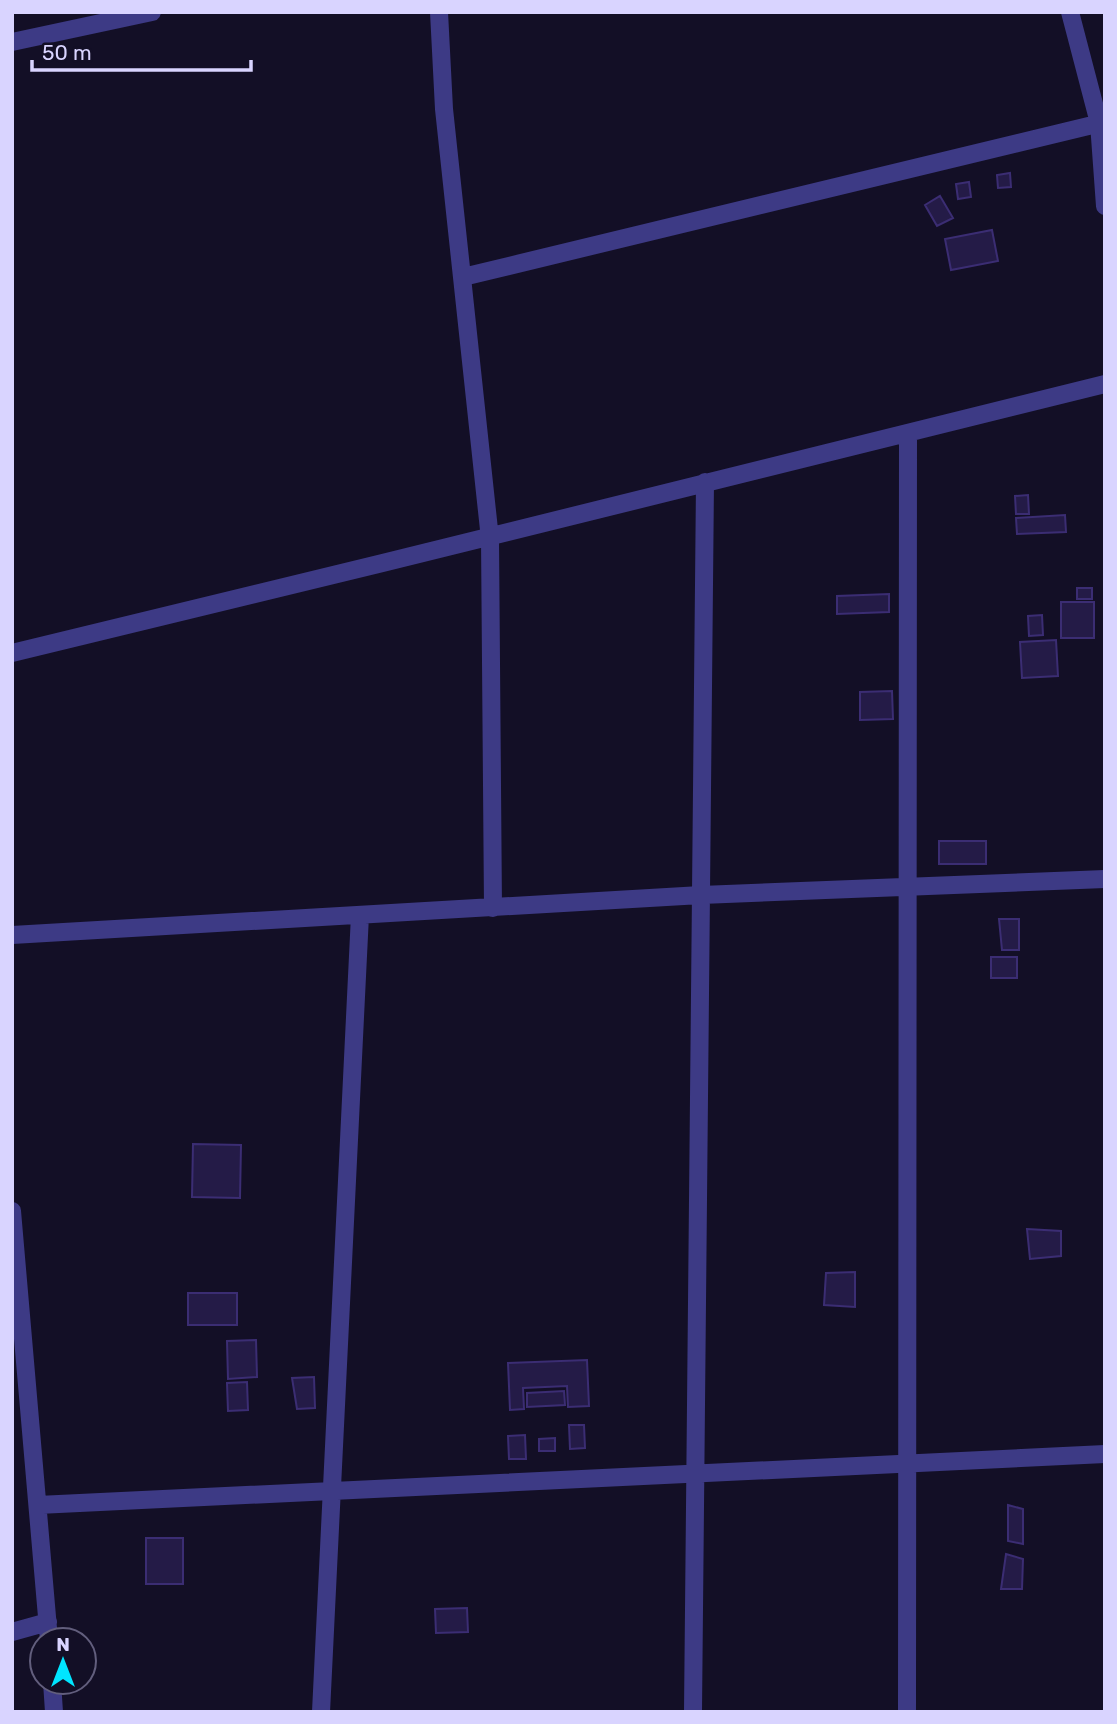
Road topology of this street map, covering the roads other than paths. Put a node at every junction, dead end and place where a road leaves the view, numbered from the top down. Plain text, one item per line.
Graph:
1 (152, 12) edge
2 (439, 12) edge
3 (1070, 12) edge
4 (12, 42) edge
5 (1102, 122) edge
6 (1105, 206) edge
7 (463, 276) junction
8 (1105, 384) edge
9 (908, 433) junction
10 (705, 482) junction
11 (491, 539) junction
12 (12, 653) edge
13 (1105, 878) edge
14 (908, 886) junction
15 (701, 895) junction
16 (493, 908) junction
17 (360, 915) junction
18 (12, 935) edge
19 (12, 1211) edge
20 (19, 1369) edge
21 (1105, 1454) edge
22 (907, 1463) junction
23 (695, 1473) junction
24 (332, 1491) junction
25 (38, 1505) junction
26 (49, 1626) edge
27 (321, 1712) edge
28 (693, 1712) edge
29 (907, 1712) edge

1 - 4 street
2 - 7 street
3 - 5 street
5 - 6 street
5 - 7 street
7 - 11 street
8 - 9 street
9 - 10 street
9 - 14 street
10 - 11 street
10 - 15 street
11 - 12 street
11 - 16 street
13 - 14 street
14 - 15 street
14 - 22 street
15 - 16 street
15 - 23 street
16 - 17 street
17 - 18 street
17 - 24 street
19 - 20 street
20 - 25 street
21 - 22 street
22 - 23 street
22 - 29 street
23 - 24 street
23 - 28 street
24 - 25 street
24 - 27 street
25 - 26 street

